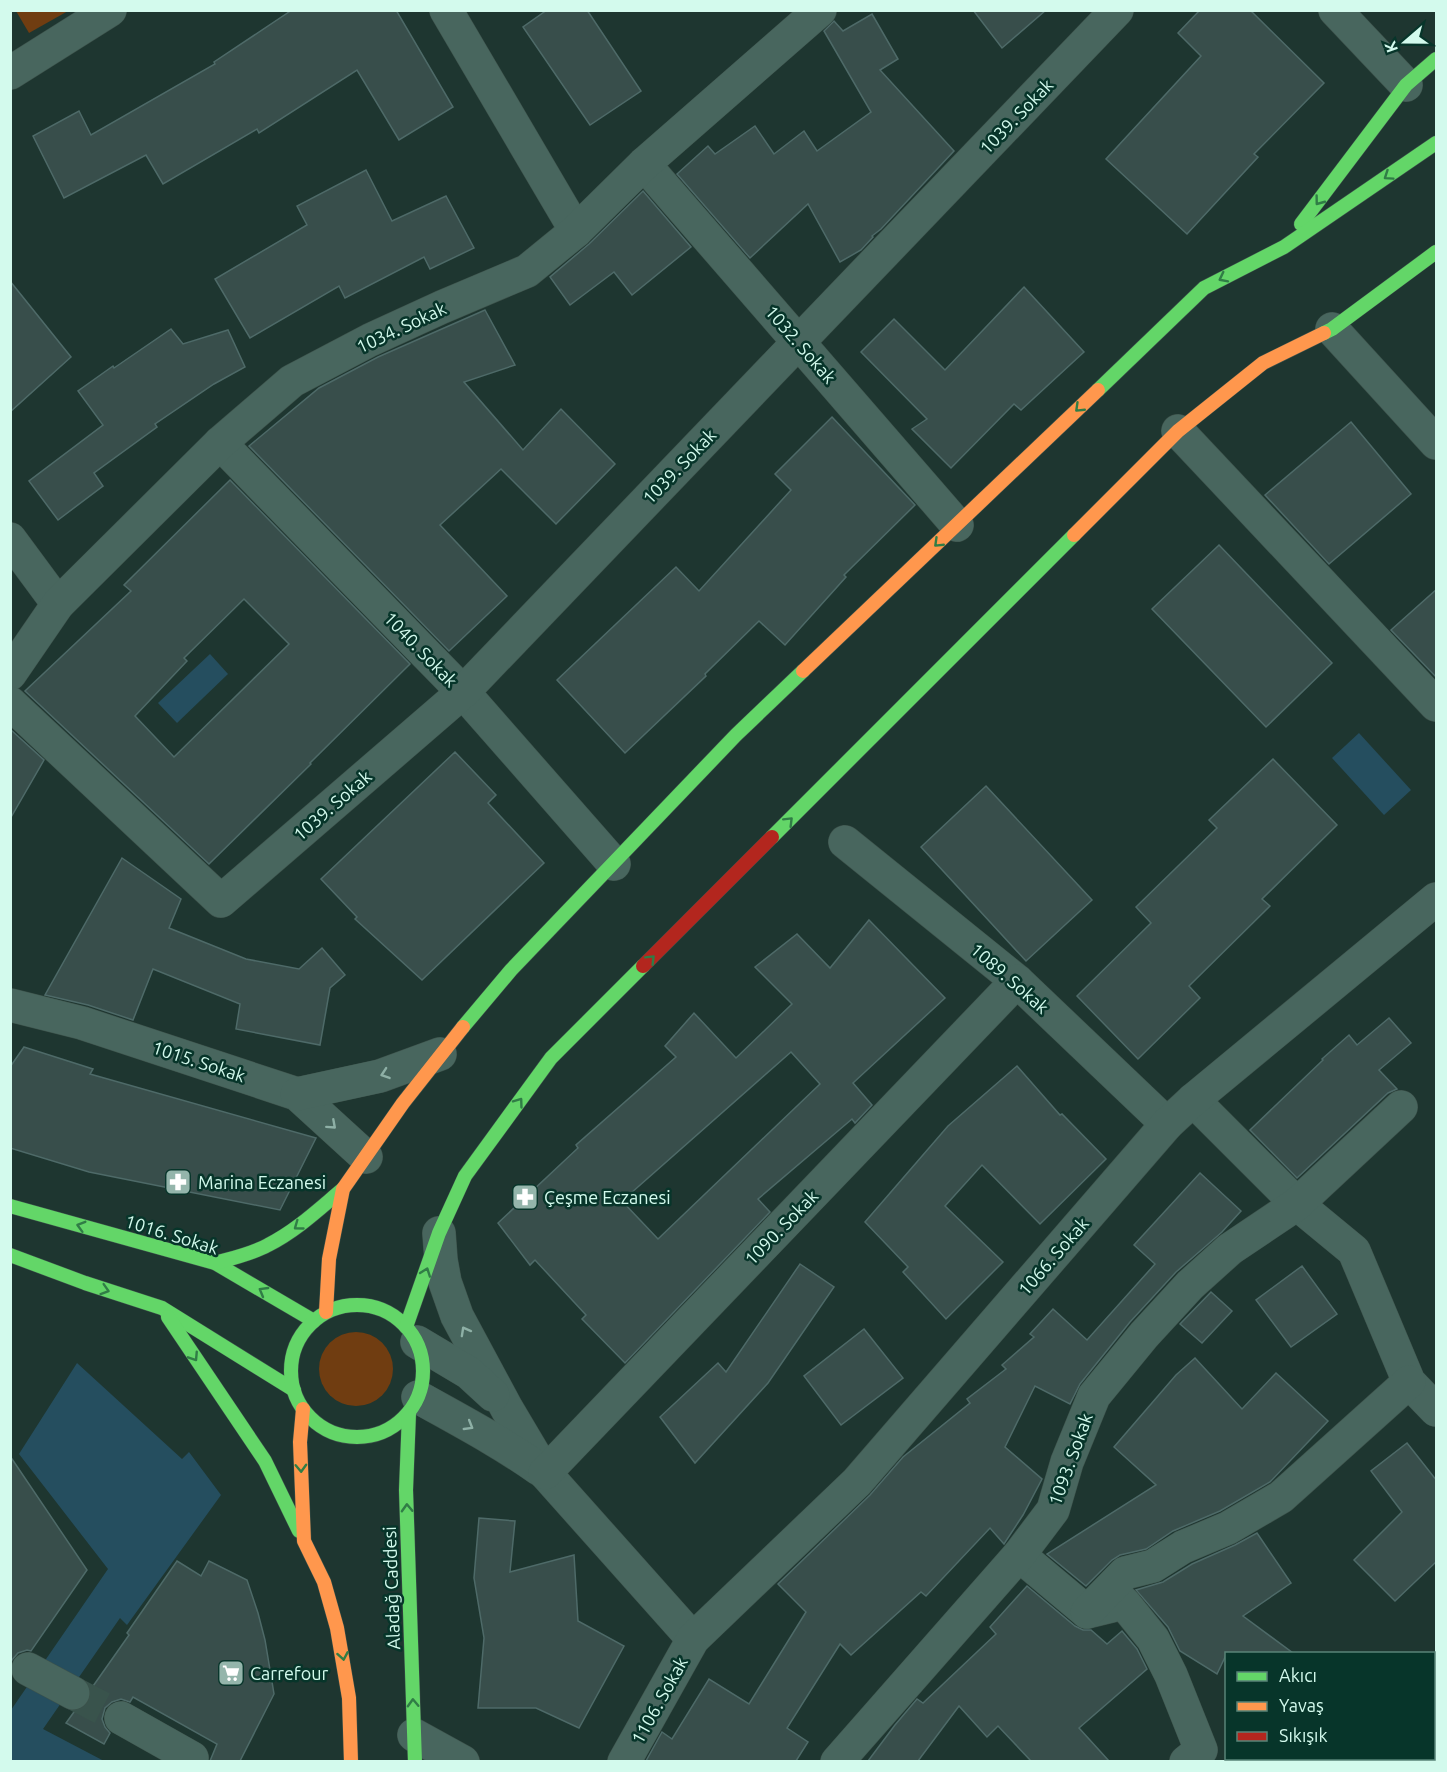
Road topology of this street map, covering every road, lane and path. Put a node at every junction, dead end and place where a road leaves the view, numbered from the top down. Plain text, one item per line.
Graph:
1 (110, 10) edge
2 (446, 10) edge
3 (820, 10) edge
4 (1117, 10) edge
5 (1335, 10) edge
6 (1437, 59) edge
7 (15, 61) edge
8 (1406, 85) junction
9 (1437, 142) edge
10 (644, 164) junction
11 (576, 231) junction
12 (1284, 247) junction
13 (1437, 252) edge
14 (1332, 329) junction
15 (798, 341) junction
16 (1178, 432) junction
17 (220, 443) junction
18 (1437, 443) edge
19 (957, 525) junction
20 (10, 539) edge
21 (58, 604) junction
22 (10, 674) edge
23 (463, 692) junction
24 (10, 703) edge
25 (1437, 705) edge
26 (845, 842) dead end
27 (614, 864) junction
28 (1437, 899) edge
29 (1017, 981) junction
30 (10, 1005) edge
31 (440, 1054) junction
32 (297, 1094) junction
33 (1193, 1100) junction
34 (1401, 1107) dead end
35 (1167, 1124) junction
36 (366, 1157) junction
37 (343, 1189) junction
38 (1298, 1204) junction
39 (10, 1206) edge
40 (439, 1233) junction
41 (10, 1255) edge
42 (215, 1263) junction
43 (162, 1308) junction
44 (326, 1312) junction
45 (314, 1321) junction
46 (411, 1335) junction
47 (1409, 1382) junction
48 (294, 1390) junction
49 (414, 1405) junction
50 (303, 1409) junction
51 (507, 1409) junction
52 (1437, 1410) edge
53 (545, 1473) junction
54 (304, 1541) junction
55 (1019, 1555) junction
56 (1087, 1612) junction
57 (693, 1639) junction
58 (28, 1669) dead end
59 (73, 1693) tunnel mouth
60 (121, 1718) tunnel mouth
61 (414, 1748) edge
62 (191, 1761) edge
63 (351, 1761) edge
64 (463, 1761) edge
65 (624, 1761) edge
66 (837, 1761) edge
67 (1185, 1761) edge

1 - 7 street
2 - 11 street
3 - 10 street, 1034. Sokak
4 - 15 street, 1039. Sokak
5 - 8 street
6 - 8 main road
8 -> 12 main road
9 -> 12 main road
10 - 11 street, 1034. Sokak
10 - 15 street, 1032. Sokak
11 - 17 street, 1034. Sokak
12 -> 19 main road
13 - 14 main road
14 - 16 main road
14 - 18 street
15 - 19 street, 1032. Sokak
15 - 23 street, 1039. Sokak
16 - 25 street
40 -> 16 main road
17 - 21 street, 1034. Sokak
17 - 23 street, 1040. Sokak
19 -> 27 main road
20 - 21 street
21 - 22 street, 1034. Sokak
23 - 24 street, 1039. Sokak
23 - 27 street, 1040. Sokak
26 - 29 street, 1089. Sokak
27 - 31 main road
28 - 33 street, 1066. Sokak
29 - 35 street, 1089. Sokak
29 - 53 street, 1090. Sokak
30 - 32 street, 1015. Sokak
31 -> 32 street
31 - 36 main road
32 -> 36 street, 1015. Sokak
33 - 35 street, 1066. Sokak
33 - 38 street
34 - 38 street, 1093. Sokak
35 - 57 street, 1066. Sokak
36 - 37 main road
37 -> 42 main road
37 - 44 main road
38 - 47 street
38 - 55 street, 1093. Sokak
42 -> 39 main road, 1016. Sokak
46 -> 40 main road
51 -> 40 street
41 -> 43 main road
45 -> 42 main road, 1016. Sokak
43 - 48 main road
43 -> 54 main road
44 - 45 main road
44 - 46 main road
45 - 48 main road
46 - 49 main road
46 - 51 street
47 - 52 street
47 - 56 street
48 - 50 main road
49 - 50 main road
49 -> 53 street
61 -> 49 main road, Aladağ Caddesi
50 -> 54 main road
51 - 53 street
53 - 57 street
54 -> 63 main road
55 - 56 street
55 - 66 street, 1093. Sokak
56 - 67 street
57 - 65 street, 1106. Sokak
58 - 59 street
60 - 62 street
61 - 64 street

